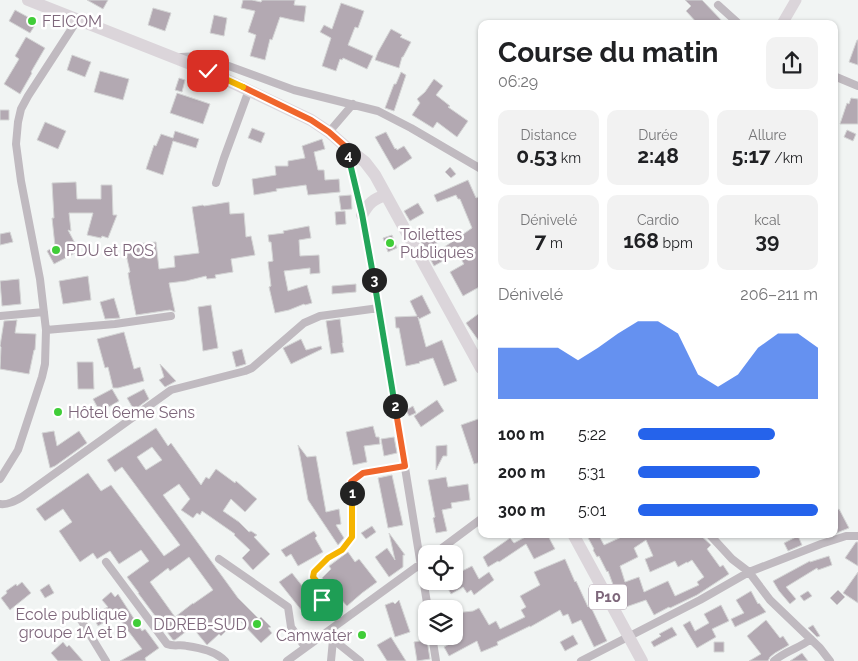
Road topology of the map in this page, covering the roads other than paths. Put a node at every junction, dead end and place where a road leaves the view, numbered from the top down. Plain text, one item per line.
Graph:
1 (28, 0) edge
2 (796, 0) edge
3 (718, 5) dead end
4 (78, 19) junction
5 (735, 20) edge
6 (784, 20) edge
7 (171, 56) junction
8 (838, 78) edge
9 (858, 86) edge
10 (249, 90) junction
11 (353, 104) junction
12 (329, 132) junction
13 (346, 147) junction
14 (478, 167) edge
15 (216, 183) dead end
16 (386, 195) junction
17 (362, 214) junction
18 (379, 308) junction
19 (44, 312) junction
20 (0, 316) edge
21 (171, 316) dead end
22 (46, 330) junction
23 (478, 363) edge
24 (405, 466) junction
25 (0, 479) edge
26 (0, 504) edge
27 (478, 521) edge
28 (858, 536) edge
29 (575, 538) edge
30 (713, 538) edge
31 (421, 545) edge
32 (446, 545) edge
33 (219, 559) dead end
34 (106, 562) dead end
35 (418, 566) edge
36 (749, 572) junction
37 (80, 620) dead end
38 (340, 622) junction
39 (325, 633) junction
40 (629, 636) junction
41 (811, 639) junction
42 (333, 640) junction
43 (433, 645) edge
44 (305, 647) junction
45 (106, 661) edge
46 (225, 661) edge
47 (287, 661) edge
48 (331, 661) edge
49 (360, 661) edge
50 (436, 661) edge
51 (581, 661) edge
52 (642, 661) edge
53 (774, 661) edge
54 (830, 661) edge

1 - 4 main road
2 - 6 main road
3 - 5 street
4 - 7 main road
4 - 19 street
7 - 10 main road
7 - 11 street
8 - 9 street
10 - 12 main road
10 - 15 street
11 - 12 street
11 - 14 street
12 - 13 main road
13 - 16 main road
13 - 17 street
16 - 17 main road
16 - 23 main road
17 - 18 street
18 - 24 street
18 - 26 street
19 - 20 street
19 - 22 street
21 - 22 street
22 - 25 street
24 - 31 street
24 - 38 street
27 - 32 street
28 - 36 street
29 - 40 main road, P10
30 - 36 street
33 - 44 street
34 - 46 street
35 - 38 street
36 - 40 street
36 - 41 street
37 - 45 street
38 - 39 street
39 - 42 street
39 - 44 street
40 - 51 street
40 - 52 main road, P10
41 - 53 street
41 - 54 street
42 - 48 street
42 - 49 street
43 - 50 street
44 - 47 street

